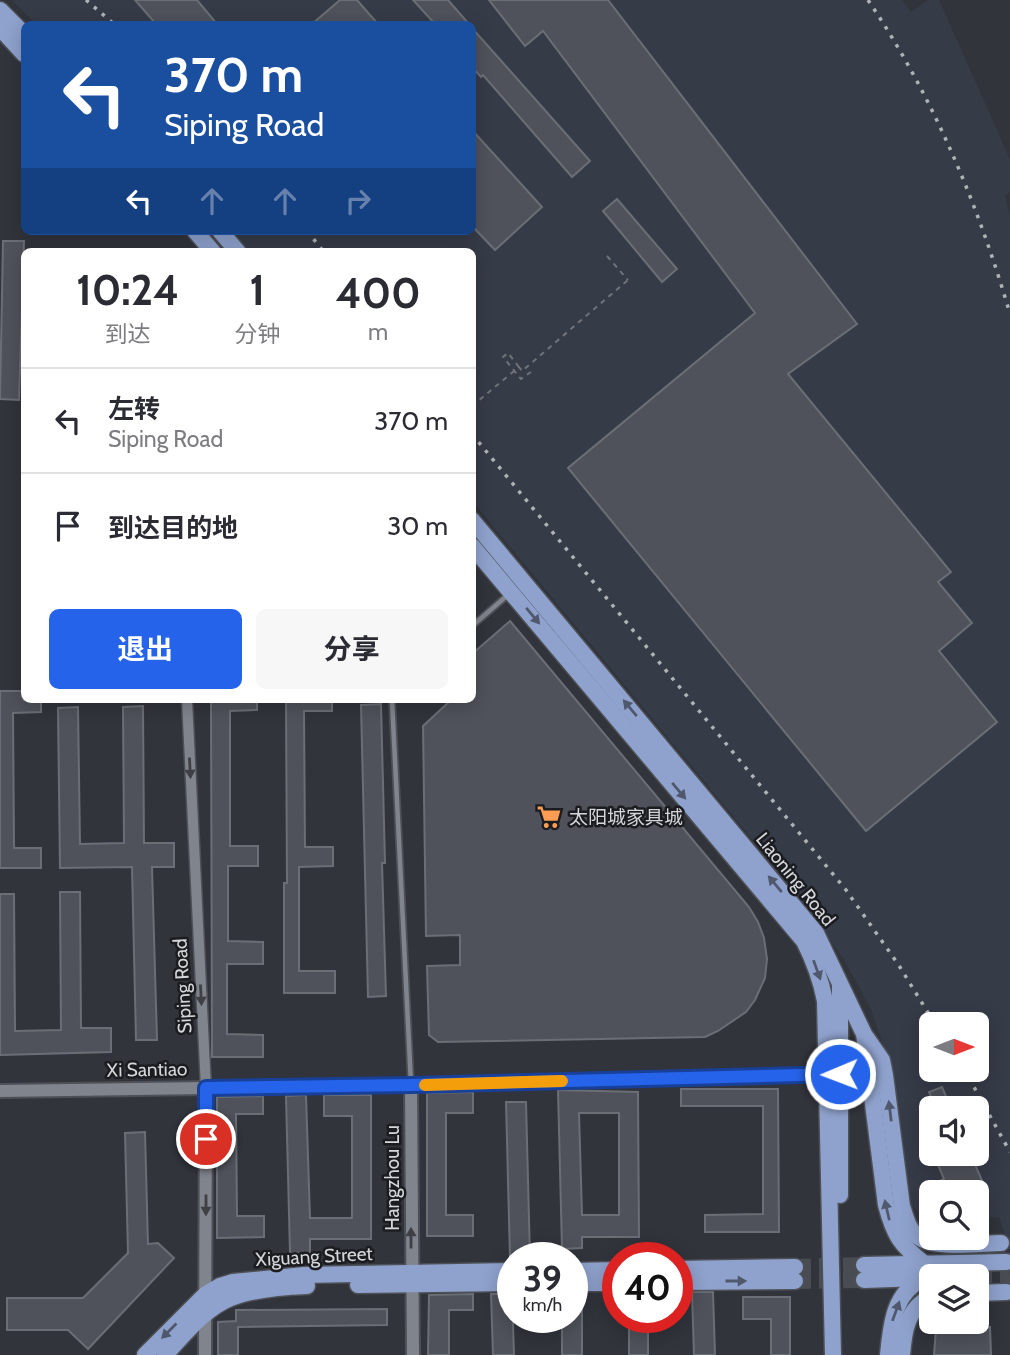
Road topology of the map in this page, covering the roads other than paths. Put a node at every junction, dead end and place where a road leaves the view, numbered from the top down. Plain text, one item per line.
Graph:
1 (0, 10) edge
2 (0, 28) edge
3 (21, 31) edge
4 (21, 51) edge
5 (223, 235) edge
6 (234, 248) edge
7 (476, 525) edge
8 (476, 550) edge
9 (512, 591) junction
10 (476, 622) edge
11 (187, 703) edge
12 (392, 703) edge
13 (840, 981) junction
14 (864, 1034) junction
15 (833, 1074) junction
16 (411, 1085) junction
17 (206, 1088) junction
18 (0, 1091) edge
19 (1001, 1243) dead end
20 (1006, 1262) dead end
21 (919, 1264) edge
22 (989, 1264) edge
23 (693, 1270) edge
24 (497, 1272) edge
25 (864, 1273) tunnel mouth
26 (919, 1273) edge
27 (919, 1278) edge
28 (412, 1279) junction
29 (693, 1281) edge
30 (497, 1282) edge
31 (989, 1293) edge
32 (1006, 1293) dead end
33 (206, 1294) junction
34 (919, 1305) edge
35 (205, 1315) junction
36 (145, 1355) edge
37 (165, 1355) edge
38 (205, 1355) edge
39 (413, 1355) edge
40 (833, 1355) edge
41 (841, 1355) edge
42 (888, 1355) edge
43 (902, 1355) edge

1 - 3 main road
2 - 4 main road
5 - 6 main road
13 -> 7 main road, Liaoning Road
8 - 9 main road, Liaoning Road
9 - 10 lane
9 -> 15 main road, Liaoning Road
11 -> 17 street, Siping Road
12 - 16 lane
13 - 14 main road
13 - 15 main road, Liaoning Road
19 -> 14 main road
21 -> 14 main road
15 - 16 street, Xi Santiao
15 - 40 main road, Liaoning Road
15 - 41 main road, Liaoning Road
16 - 17 street, Xi Santiao
28 -> 16 street, Hangzhou Lu
17 - 18 street, Xi Santiao
17 -> 33 street, Siping Road
20 - 22 main road
29 -> 23 main road
24 - 28 main road, Xiguang Street
25 - 26 main road
42 -> 27 main road
28 - 30 main road
28 - 33 main road, Xiguang Street
28 - 35 main road
28 - 39 street, Hangzhou Lu
31 - 32 main road
33 - 35 street, Siping Road
33 -> 36 main road, Xiguang Street
34 - 43 main road
35 - 37 main road
35 - 38 street, Siping Road

